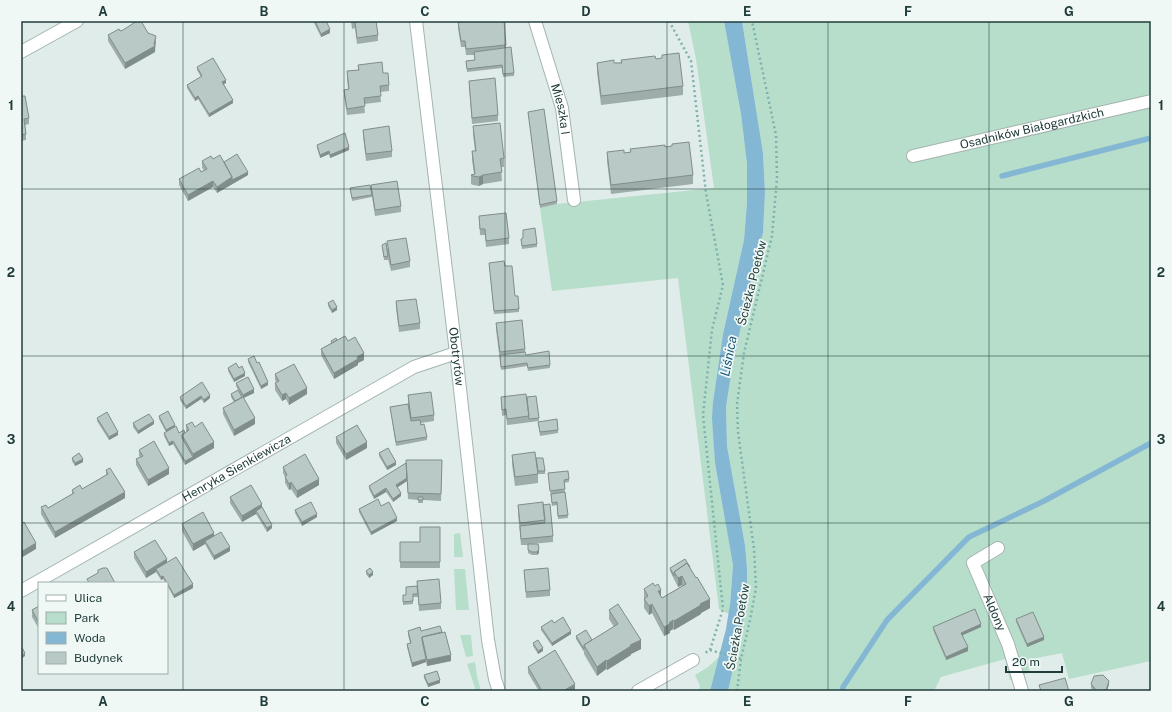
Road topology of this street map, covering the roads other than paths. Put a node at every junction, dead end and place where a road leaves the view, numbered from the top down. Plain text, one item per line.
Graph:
1 (77, 21) edge
2 (416, 21) edge
3 (536, 21) edge
4 (21, 52) edge
5 (1151, 101) edge
6 (913, 156) dead end
7 (574, 200) dead end
8 (456, 352) junction
9 (998, 548) dead end
10 (21, 591) edge
11 (693, 660) road end
12 (499, 691) edge
13 (638, 691) edge
14 (1022, 691) edge

1 - 4 street
2 - 8 street, Obotrytów
3 - 7 street, Mieszka I
5 - 6 street, Osadników Białogardzkich
8 - 10 street, Henryka Sienkiewicza
8 - 12 street, Obotrytów
9 - 14 street, Aldony
11 - 13 street

